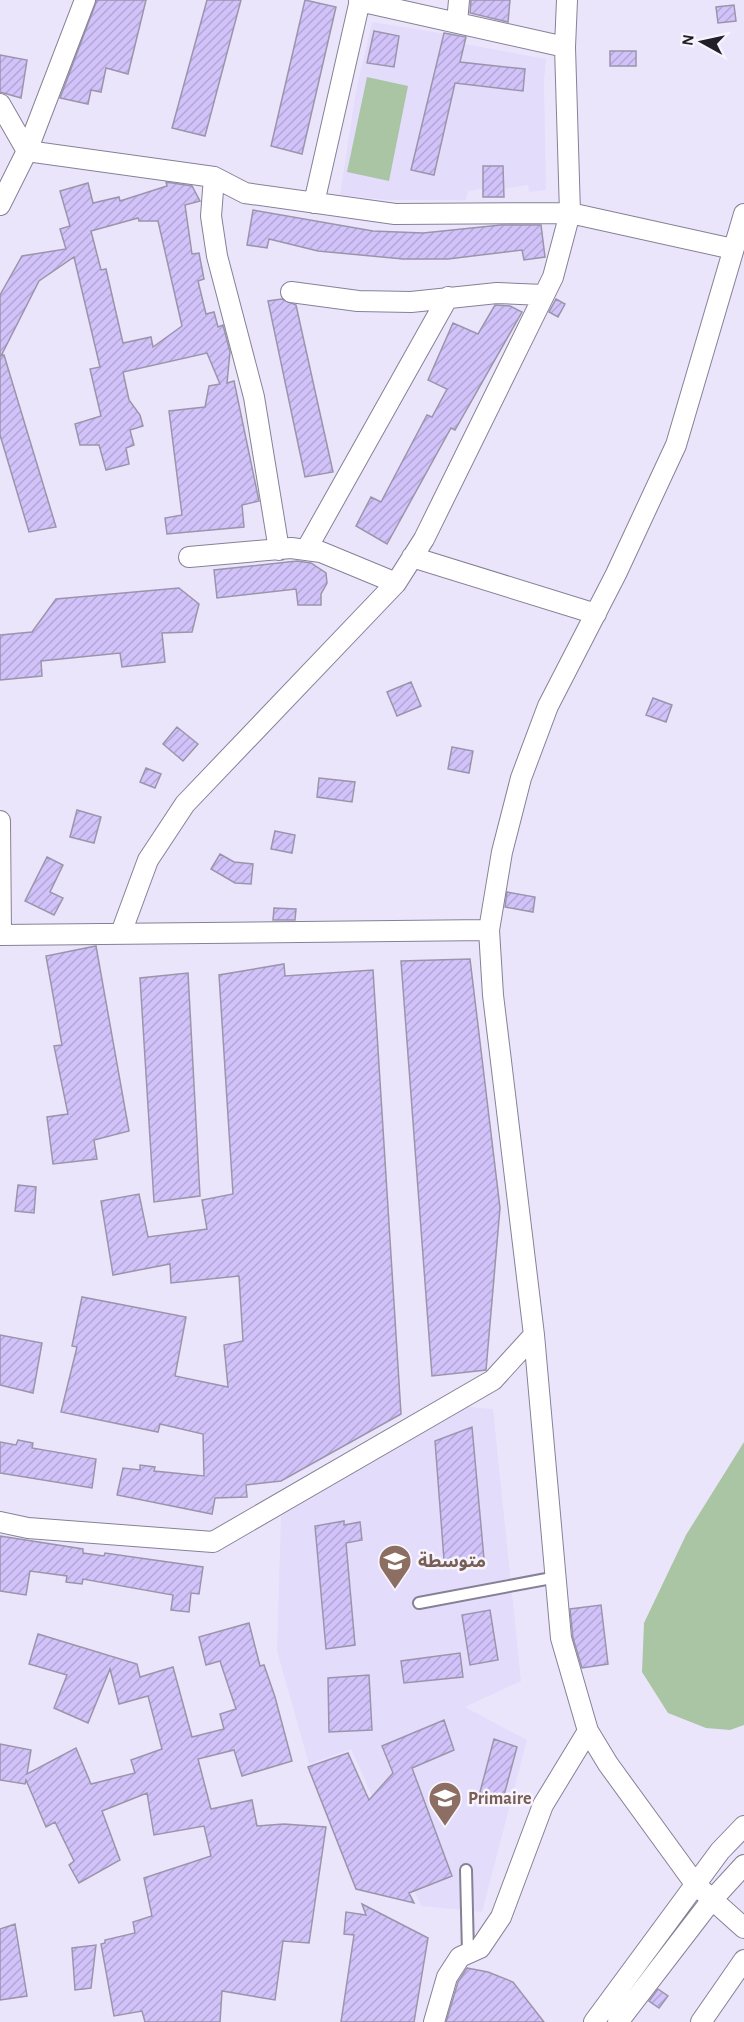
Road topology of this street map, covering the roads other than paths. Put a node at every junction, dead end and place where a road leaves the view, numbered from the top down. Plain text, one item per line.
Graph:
1 (85, 0) edge
2 (459, 0) edge
3 (567, 0) edge
4 (359, 1) edge
5 (458, 23) junction
6 (565, 47) junction
7 (0, 104) edge
8 (27, 151) junction
9 (214, 177) junction
10 (314, 203) junction
11 (0, 205) edge
12 (570, 213) junction
13 (744, 214) edge
14 (733, 249) junction
15 (291, 292) dead end
16 (544, 295) junction
17 (448, 297) junction
18 (279, 550) junction
19 (306, 550) junction
20 (189, 557) dead end
21 (412, 557) junction
22 (396, 583) junction
23 (596, 614) junction
24 (0, 820) edge
25 (489, 930) junction
26 (121, 933) junction
27 (1, 935) edge
28 (534, 1335) junction
29 (0, 1522) edge
30 (556, 1577) junction
31 (419, 1603) dead end
32 (588, 1731) junction
33 (744, 1826) edge
34 (744, 1865) edge
35 (466, 1870) dead end
36 (696, 1885) junction
37 (711, 1901) junction
38 (744, 1928) edge
39 (468, 1953) junction
40 (744, 1960) edge
41 (434, 2022) edge
42 (594, 2022) edge
43 (618, 2022) edge
44 (701, 2022) edge

1 - 8 street
2 - 5 street
3 - 6 street
4 - 5 street
4 - 10 street
5 - 6 street
6 - 12 street
7 - 8 street
8 - 9 street
8 - 11 street
9 - 10 street
9 - 18 street
10 - 12 street
12 - 14 street
12 - 16 street
13 - 14 street
14 - 23 street
15 - 17 street
16 - 17 street
16 - 21 street
17 - 19 street
18 - 19 street
18 - 20 street
19 - 22 street
21 - 22 street
21 - 23 street
22 - 26 street
23 - 25 street
24 - 27 street
25 - 26 street
25 - 28 street
26 - 27 street
28 - 29 street
28 - 30 street
30 - 31 lane
30 - 32 street
32 - 36 street
32 - 39 street
33 - 36 street
34 - 37 street
35 - 39 lane
36 - 37 street
36 - 42 street
37 - 38 street
37 - 43 street
39 - 41 street
40 - 44 street

